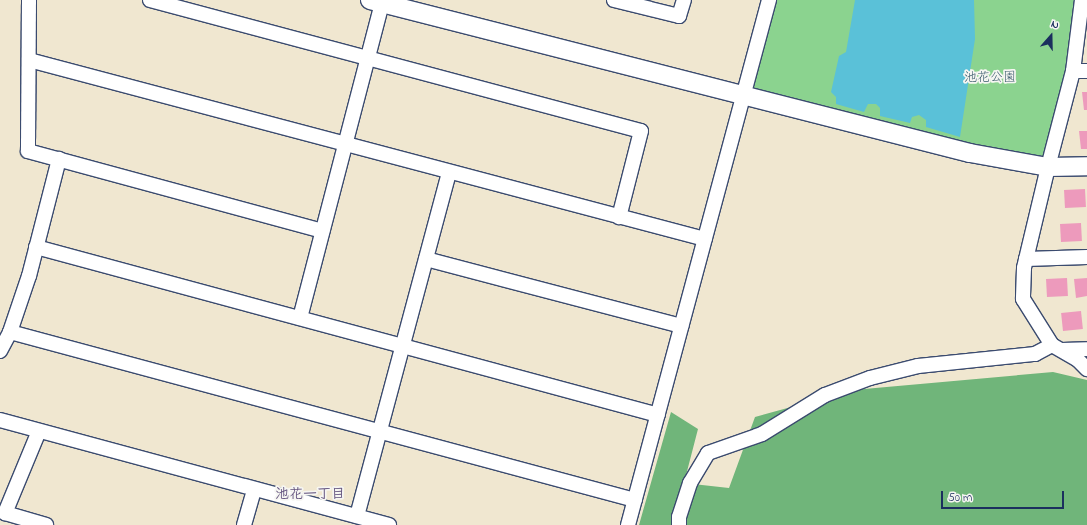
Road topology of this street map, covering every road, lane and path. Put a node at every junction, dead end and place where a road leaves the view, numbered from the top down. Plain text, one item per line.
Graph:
1 (29, 0) edge
2 (150, 0) edge
3 (614, 0) edge
4 (684, 0) edge
5 (769, 0) edge
6 (1082, 0) edge
7 (378, 1) edge
8 (368, 57) junction
9 (29, 60) junction
10 (1080, 71) edge
11 (743, 96) junction
12 (345, 144) junction
13 (59, 159) junction
14 (1087, 166) edge
15 (1048, 167) junction
16 (449, 172) junction
17 (619, 217) junction
18 (322, 231) junction
19 (705, 240) junction
20 (36, 247) junction
21 (1087, 257) edge
22 (426, 259) junction
23 (1026, 259) junction
24 (300, 318) junction
25 (681, 326) junction
26 (10, 332) junction
27 (403, 346) junction
28 (1057, 348) junction
29 (1087, 349) edge
30 (0, 351) edge
31 (1087, 369) edge
32 (658, 415) junction
33 (0, 420) edge
34 (39, 431) junction
35 (380, 431) junction
36 (254, 489) junction
37 (635, 500) junction
38 (357, 516) junction
39 (46, 525) edge
40 (244, 525) edge
41 (389, 525) edge
42 (628, 525) edge
43 (679, 525) edge

1 - 9 street
2 - 8 street
3 - 4 street
5 - 11 street
6 - 10 street
7 - 8 street
7 - 11 street
8 - 12 street
8 - 17 street
9 - 12 street
9 - 13 street
10 - 15 street
11 - 15 street
11 - 19 street
12 - 16 street
12 - 18 street
13 - 18 street
13 - 20 street
14 - 15 street
15 - 23 street
16 - 17 street
16 - 22 street
17 - 19 street
18 - 24 street
19 - 25 street
20 - 24 street
20 - 26 street
21 - 23 street
22 - 25 street
22 - 27 street
23 - 28 street
24 - 27 street
25 - 32 street
26 - 30 street
26 - 35 street
27 - 32 street
27 - 35 street
28 - 29 street
28 - 31 street
28 - 43 street
32 - 37 street
33 - 34 street
34 - 36 street
34 - 39 street
35 - 37 street
35 - 38 street
36 - 38 street
36 - 40 street
37 - 42 street
38 - 41 street

